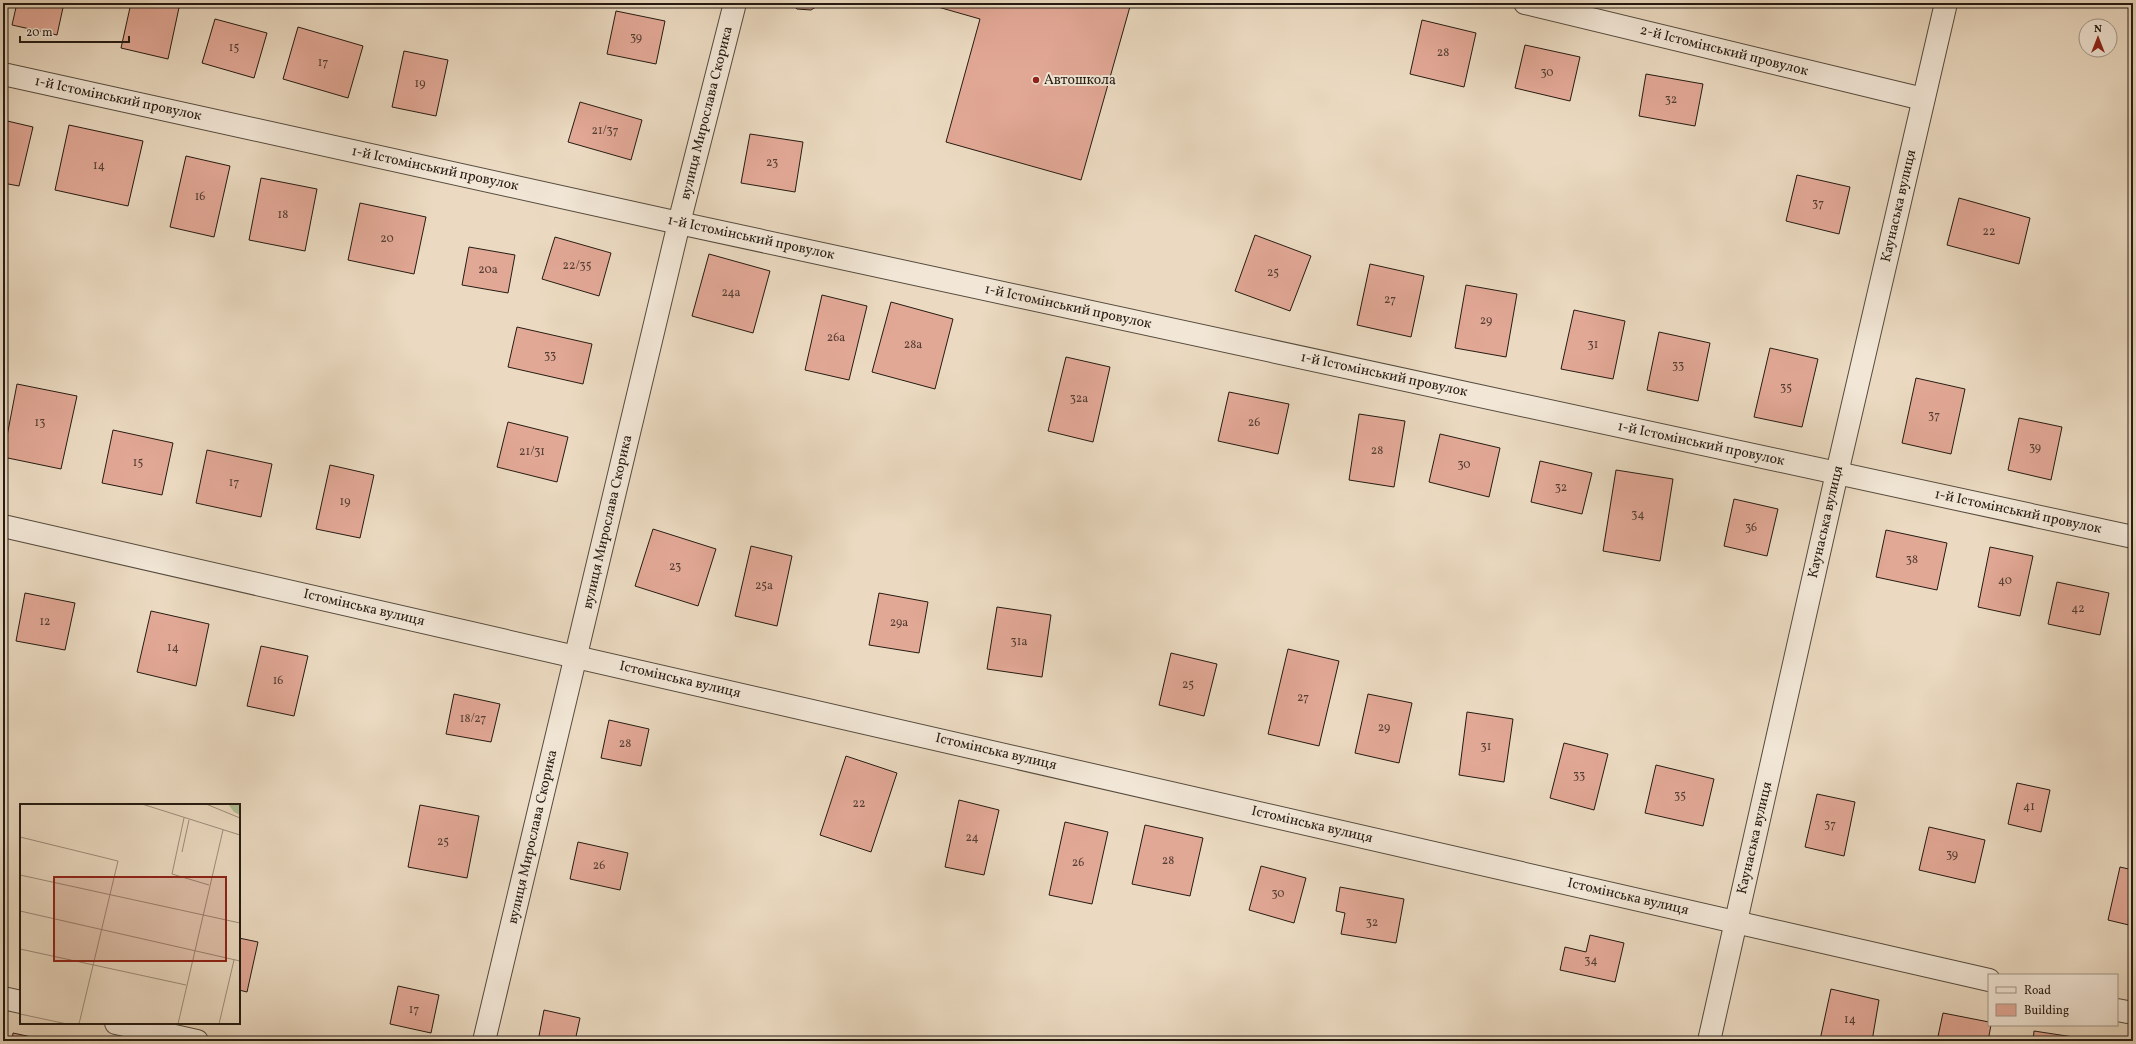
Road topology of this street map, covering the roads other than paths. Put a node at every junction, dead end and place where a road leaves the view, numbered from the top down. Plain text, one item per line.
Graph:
1 (735, 3) edge
2 (1525, 3) edge
3 (1946, 3) edge
4 (3, 74) edge
5 (1923, 99) junction
6 (679, 223) junction
7 (1837, 473) junction
8 (3, 526) edge
9 (2133, 537) edge
10 (576, 656) junction
11 (1736, 922) junction
12 (1988, 980) edge
13 (3, 998) edge
14 (20, 1002) edge
15 (2118, 1010) edge
16 (2133, 1013) edge
17 (120, 1024) edge
18 (197, 1041) edge
19 (484, 1041) edge
20 (1709, 1041) edge

1 - 6 street, вулиця Мирослава Скорика
2 - 5 street, 2-й Істомінський провулок
3 - 5 street, Каунаська вулиця
4 - 6 street, 1-й Істомінський провулок
5 - 7 street, Каунаська вулиця
6 - 7 street, 1-й Істомінський провулок
6 - 10 street, вулиця Мирослава Скорика
7 - 9 street, 1-й Істомінський провулок
7 - 11 street, Каунаська вулиця
8 - 10 street, Істомінська вулиця
10 - 11 street, Істомінська вулиця
10 - 19 street, вулиця Мирослава Скорика
11 - 12 street, Істомінська вулиця
11 - 20 street, Каунаська вулиця
13 - 14 street
15 - 16 street
17 - 18 street

